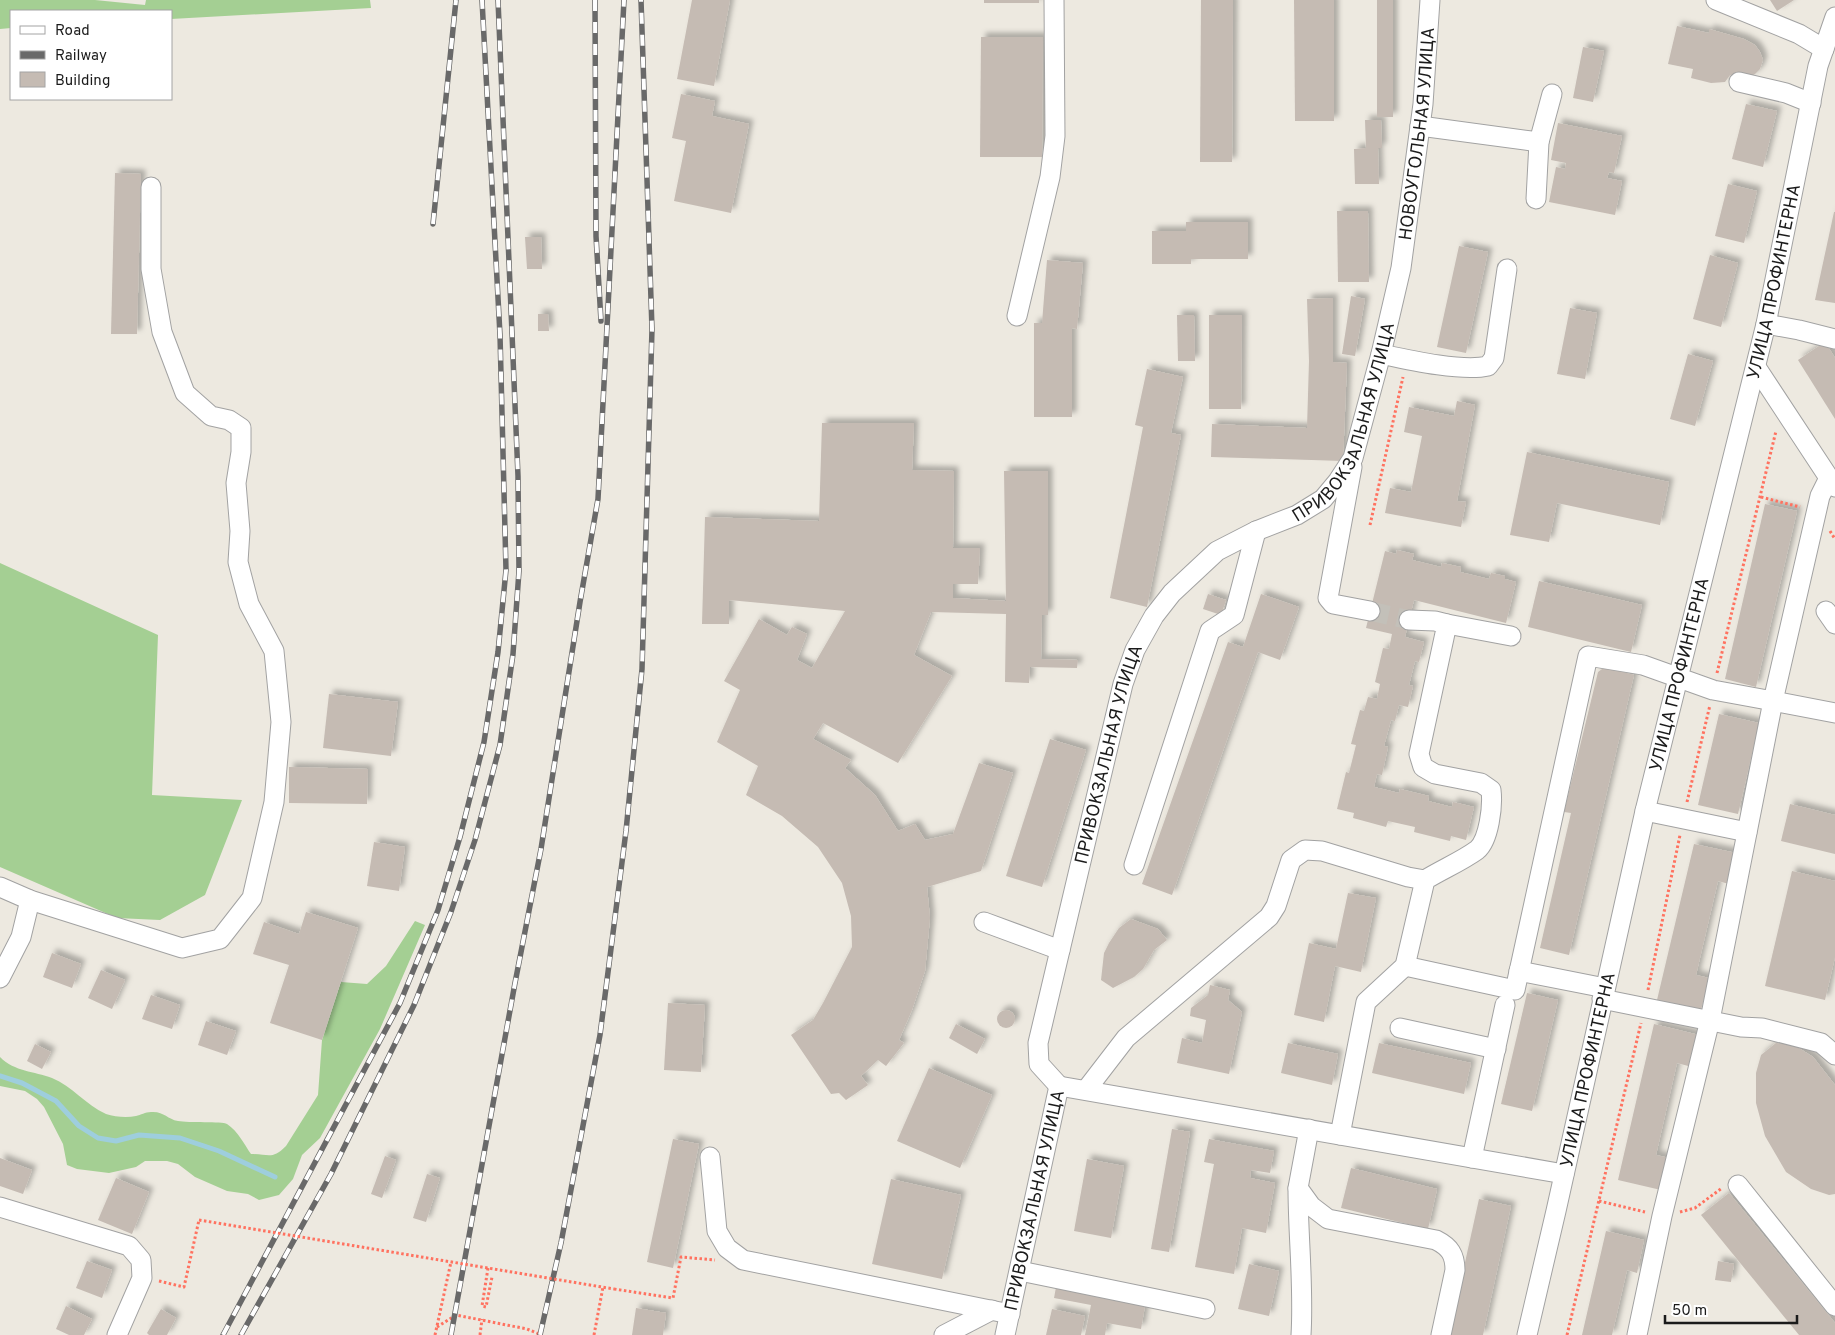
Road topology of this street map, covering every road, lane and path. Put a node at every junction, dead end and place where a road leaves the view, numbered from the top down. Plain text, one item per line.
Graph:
1 (1054, 0) edge
2 (1430, 0) edge
3 (1716, 0) edge
4 (1835, 17) edge
5 (1824, 49) junction
6 (1739, 82) dead end
7 (1552, 94) dead end
8 (1811, 103) junction
9 (1420, 126) junction
10 (1540, 142) junction
11 (151, 186) dead end
12 (1536, 199) dead end
13 (1401, 268) joint
14 (1507, 270) dead end
15 (1017, 316) dead end
16 (1766, 324) junction
17 (1835, 339) edge
18 (1381, 354) junction
19 (1407, 359) junction
20 (1756, 367) junction
21 (1782, 405) junction
22 (1353, 458) junction
23 (1832, 482) edge
24 (1370, 525) dead end
25 (1256, 531) junction
26 (1370, 611) tunnel mouth
27 (1409, 620) tunnel mouth
28 (1446, 624) junction
29 (1511, 636) dead end
30 (1677, 678) junction
31 (1713, 690) junction
32 (1773, 701) junction
33 (1835, 714) edge
34 (1645, 811) junction
35 (1683, 820) junction
36 (1747, 832) junction
37 (1134, 864) dead end
38 (1424, 880) junction
39 (0, 887) edge
40 (30, 900) junction
41 (984, 922) dead end
42 (1060, 950) junction
43 (1405, 966) junction
44 (1518, 971) junction
45 (0, 978) edge
46 (1604, 994) junction
47 (1505, 1004) dead end
48 (1645, 1007) junction
49 (1710, 1020) junction
50 (1400, 1028) dead end
51 (1496, 1049) junction
52 (1835, 1055) edge
53 (1059, 1086) junction
54 (1086, 1090) junction
55 (1309, 1129) junction
56 (1340, 1135) junction
57 (710, 1157) dead end
58 (1472, 1158) junction
59 (1564, 1174) junction
60 (1738, 1185) joint
61 (1298, 1188) junction
62 (1600, 1201) junction
63 (0, 1207) edge
64 (1662, 1216) junction
65 (718, 1261) dead end
66 (451, 1262) junction
67 (488, 1268) junction
68 (1020, 1271) junction
69 (492, 1277) dead end
70 (166, 1282) dead end
71 (603, 1287) junction
72 (1835, 1306) edge
73 (1204, 1309) dead end
74 (1001, 1312) junction
75 (482, 1319) junction
76 (436, 1327) junction
77 (952, 1333) edge
78 (117, 1335) edge
79 (435, 1335) edge
80 (480, 1335) edge
81 (542, 1335) edge
82 (594, 1335) edge
83 (1004, 1335) edge
84 (1301, 1335) edge
85 (1441, 1335) edge
86 (1527, 1335) edge
87 (1567, 1335) edge
88 (1637, 1335) edge

1 - 15 street
2 - 9 street, НОВОУГОЛЬНАЯ УЛИЦА
3 - 5 street
4 - 5 street, УЛИЦА ПРОФИНТЕРНА
5 - 8 street, УЛИЦА ПРОФИНТЕРНА
6 - 8 street
7 - 10 street
8 - 16 street, УЛИЦА ПРОФИНТЕРНА
9 - 10 street
9 - 13 street, НОВОУГОЛЬНАЯ УЛИЦА
10 - 12 street
11 - 40 street
13 - 18 street, ПРИВОКЗАЛЬНАЯ УЛИЦА
14 - 19 street
16 - 17 street
16 - 20 street, УЛИЦА ПРОФИНТЕРНА
18 - 19 street
18 - 22 street, ПРИВОКЗАЛЬНАЯ УЛИЦА
19 - 24 path
20 - 21 street
20 - 30 street, УЛИЦА ПРОФИНТЕРНА
21 - 23 street
21 - 31 path
22 - 25 street, ПРИВОКЗАЛЬНАЯ УЛИЦА
22 - 26 street
23 - 32 street
25 - 37 street
25 - 42 street, ПРИВОКЗАЛЬНАЯ УЛИЦА
27 - 28 street
28 - 29 street
28 - 38 street
30 - 31 street
30 - 34 street, УЛИЦА ПРОФИНТЕРНА
30 - 44 street
31 - 32 street
31 - 35 path
32 - 33 street
32 - 36 street
34 - 35 street
34 - 46 street, УЛИЦА ПРОФИНТЕРНА
35 - 36 street
35 - 48 path
36 - 49 street
38 - 43 street
38 - 54 street
39 - 40 street
40 - 45 street
41 - 42 street
42 - 53 street, ПРИВОКЗАЛЬНАЯ УЛИЦА
43 - 44 street
43 - 56 street
44 - 46 street
46 - 48 street
46 - 59 street, УЛИЦА ПРОФИНТЕРНА
47 - 51 street
48 - 49 street
48 - 62 path
49 - 52 street
49 - 64 street
50 - 51 street
51 - 58 street
53 - 54 street
53 - 68 street, ПРИВОКЗАЛЬНАЯ УЛИЦА
54 - 55 street
55 - 56 street
55 - 61 street
56 - 58 street
57 - 74 street
58 - 59 street
59 - 86 street, УЛИЦА ПРОФИНТЕРНА
60 - 64 path
60 - 72 street
61 - 84 street
61 - 85 street
62 - 64 path
62 - 87 path
63 - 78 street
64 - 88 street
65 - 71 path, bridge
66 - 67 path, bridge
66 - 70 path, bridge
66 - 76 path
67 - 69 path
67 - 71 path, bridge
68 - 73 street
68 - 74 street, ПРИВОКЗАЛЬНАЯ УЛИЦА
71 - 82 path
74 - 77 street
74 - 83 street, ПРИВОКЗАЛЬНАЯ УЛИЦА
75 - 76 path
75 - 80 path
75 - 81 path
76 - 79 path

